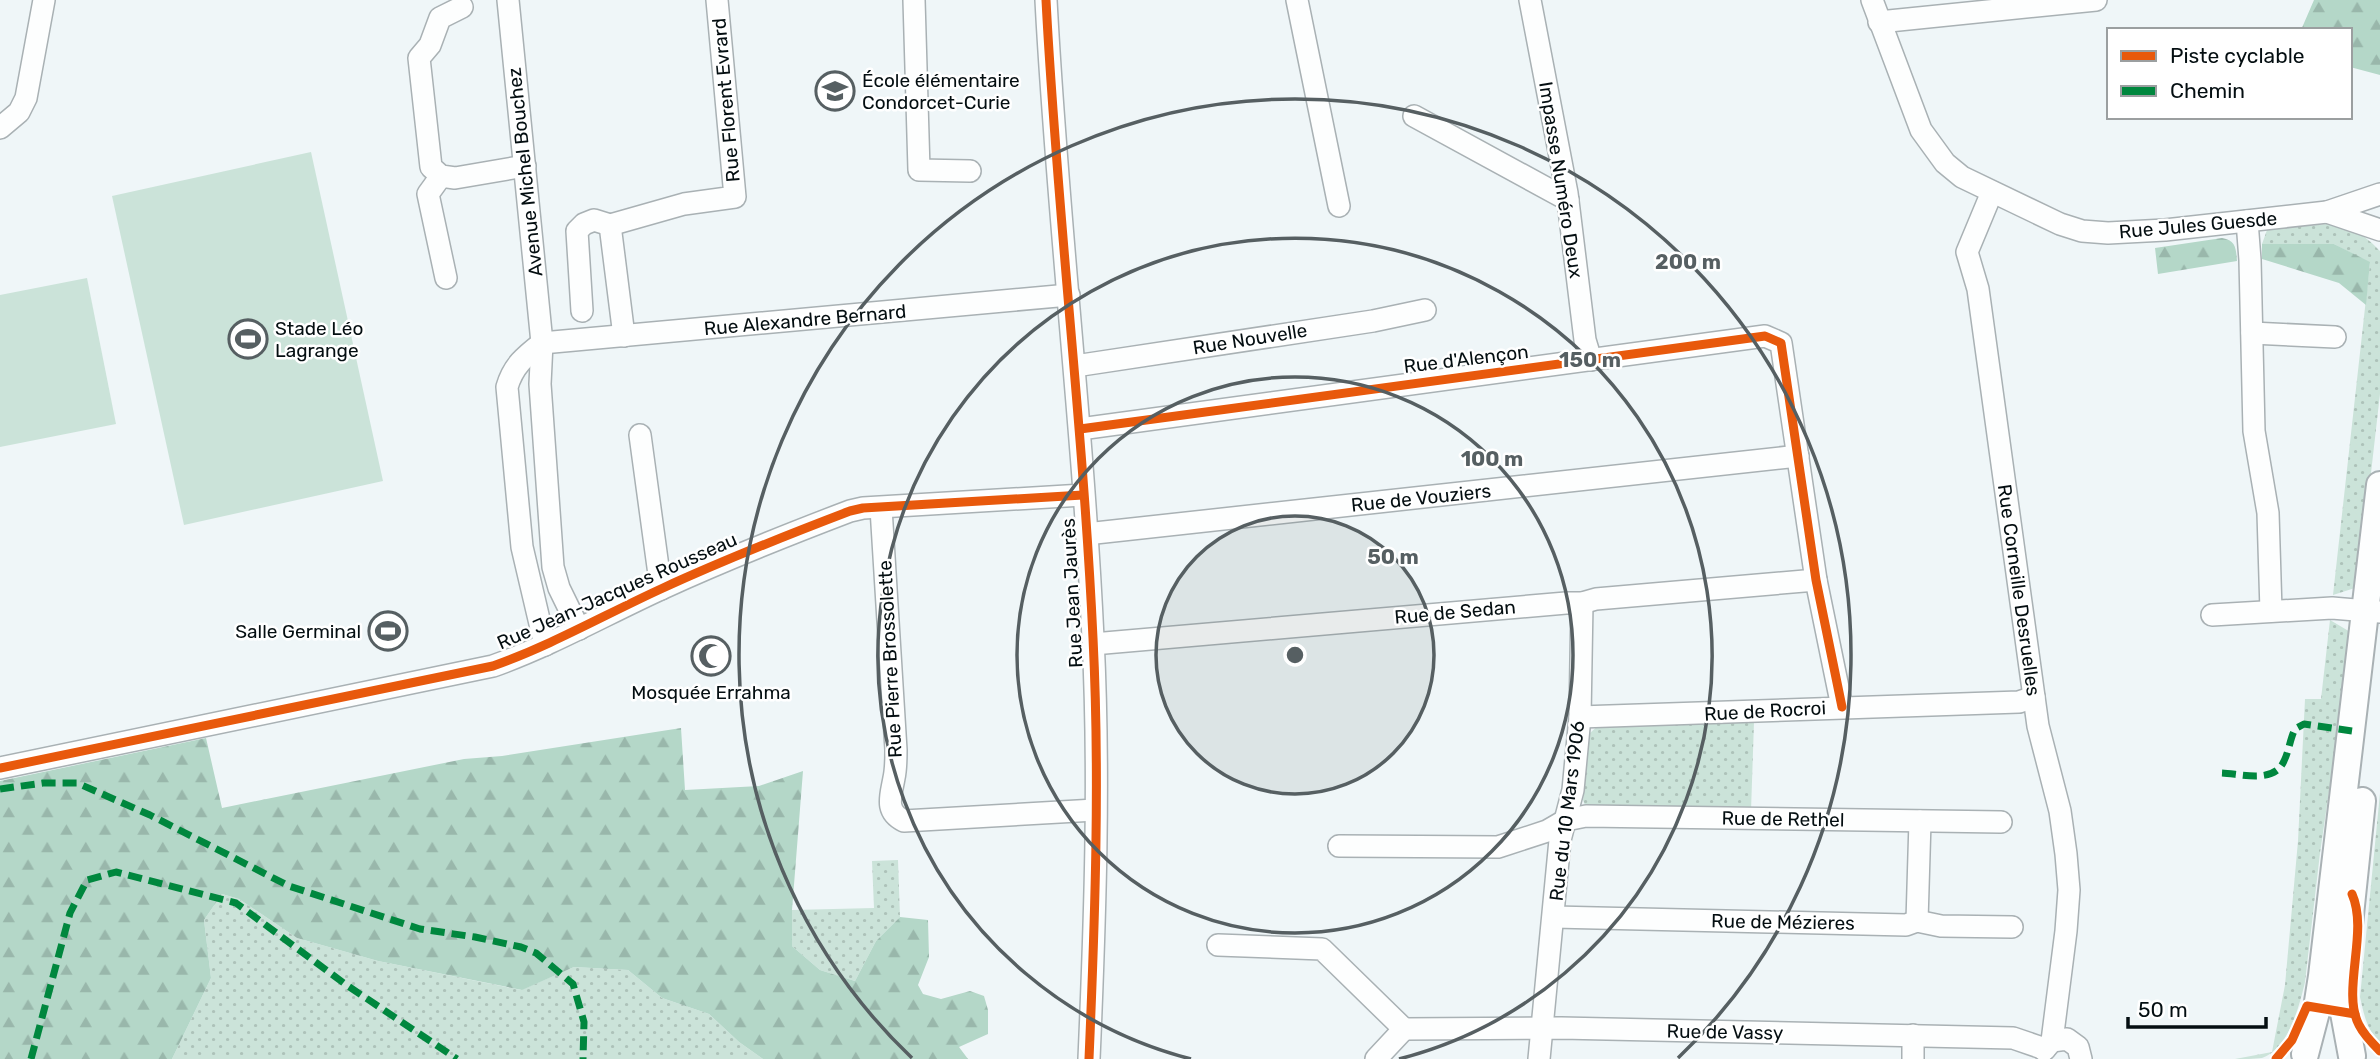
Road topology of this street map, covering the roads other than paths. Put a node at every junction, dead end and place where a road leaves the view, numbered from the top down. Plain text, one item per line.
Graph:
1 (44, 0) edge
2 (508, 0) edge
3 (717, 0) edge
4 (914, 0) edge
5 (1046, 0) edge
6 (1297, 0) edge
7 (1530, 0) edge
8 (1872, 0) edge
9 (2096, 0) edge
10 (462, 8) dead end
11 (1879, 22) junction
12 (1414, 116) dead end
13 (0, 128) edge
14 (524, 166) junction
15 (970, 171) dead end
16 (441, 176) junction
17 (1992, 192) junction
18 (2380, 194) edge
19 (1568, 200) junction
20 (1339, 206) dead end
21 (2327, 212) junction
22 (2247, 221) junction
23 (610, 225) junction
24 (2380, 230) edge
25 (446, 278) dead end
26 (1069, 295) junction
27 (1425, 310) dead end
28 (582, 311) dead end
29 (2252, 333) junction
30 (624, 336) junction
31 (2335, 337) dead end
32 (542, 343) junction
33 (1591, 360) junction
34 (1075, 366) junction
35 (1080, 429) junction
36 (640, 435) dead end
37 (1798, 456) junction
38 (2380, 485) edge
39 (1083, 495) junction
40 (881, 508) junction
41 (1086, 534) junction
42 (1816, 580) junction
43 (661, 589) junction
44 (1582, 603) junction
45 (2271, 611) junction
46 (2373, 611) edge
47 (2212, 615) dead end
48 (579, 629) junction
49 (1093, 644) junction
50 (545, 645) junction
51 (2380, 647) edge
52 (2034, 697) junction
53 (1842, 708) junction
54 (1580, 717) junction
55 (0, 768) edge
56 (1096, 810) junction
57 (1566, 820) junction
58 (1920, 821) junction
59 (2001, 821) dead end
60 (1339, 846) dead end
61 (1553, 917) junction
62 (1917, 921) junction
63 (2012, 926) dead end
64 (1218, 945) dead end
65 (2059, 992) junction
66 (1543, 1028) junction
67 (1404, 1029) junction
68 (1913, 1035) junction
69 (2046, 1050) edge
70 (2077, 1051) edge
71 (2302, 1057) edge
72 (2354, 1058) edge
73 (1089, 1059) edge
74 (1376, 1059) edge
75 (1539, 1059) edge
76 (1913, 1059) edge

1 - 13 street
2 - 14 street, Avenue Michel Bouchez
3 - 23 street, Rue Florent Evrard
4 - 15 street
5 - 26 street, Rue Jean Jaurès
6 - 20 street
7 - 19 street, Impasse Numéro Deux
8 - 11 street, Rue Jules Guesde
9 - 11 street
10 - 16 street
11 - 17 street, Rue Jules Guesde
12 - 19 street
14 - 16 street
14 - 32 street, Avenue Michel Bouchez
16 - 25 street
17 - 22 street, Rue Jules Guesde
17 - 52 street, Rue Corneille Desruelles
18 - 21 street, Rue Jules Guesde
19 - 33 street, Impasse Numéro Deux
21 - 22 street, Rue Jules Guesde
21 - 24 street, Rue Jules Guesde
22 - 29 street
23 - 28 street, Rue Florent Evrard
23 - 30 street
26 - 30 street, Rue Alexandre Bernard
26 - 34 street, Rue Jean Jaurès
27 - 34 street, Rue Nouvelle
29 - 31 street
29 - 45 street
30 - 32 street, Rue Alexandre Bernard
32 - 48 street, Avenue Michel Bouchez
32 - 50 street
33 - 35 street, Rue d'Alençon
33 - 37 street, Rue d'Alençon
34 - 35 street, Rue Jean Jaurès
35 - 39 street, Rue Jean Jaurès
36 - 43 street
37 - 41 street, Rue de Vouziers
37 - 42 street, Rue d'Alençon
38 - 46 main road
39 - 40 street, Rue Jean-Jacques Rousseau
39 - 41 street, Rue Jean Jaurès
40 - 43 street, Rue Jean-Jacques Rousseau
40 - 56 street, Rue Pierre Brossolette
41 - 49 street, Rue Jean Jaurès
42 - 44 street, Rue de Sedan
42 - 53 street, Rue d'Alençon
43 - 48 street, Rue Jean-Jacques Rousseau
44 - 49 street, Rue de Sedan
44 - 54 street, Rue du 10 Mars 1906
45 - 46 street
45 - 47 street
46 - 71 main road
48 - 50 street, Rue Jean-Jacques Rousseau
49 - 56 street, Rue Jean Jaurès
50 - 55 street, Rue Jean-Jacques Rousseau
51 - 72 main road
52 - 53 street, Rue de Rocroi
52 - 65 street, Rue Corneille Desruelles
53 - 54 street, Rue de Rocroi
54 - 57 street, Rue du 10 Mars 1906
56 - 73 street, Rue Jean Jaurès
57 - 58 street, Rue de Rethel
57 - 60 street, Rue de Rethel
57 - 61 street, Rue du 10 Mars 1906
58 - 59 street, Rue de Rethel
58 - 62 street
61 - 62 street, Rue de Mézieres
61 - 66 street, Rue du 10 Mars 1906
62 - 63 street, Rue de Mézieres
64 - 67 street
65 - 69 street, Rue Corneille Desruelles
65 - 70 street, Rue Corneille Desruelles
66 - 67 street, Rue de Vassy
66 - 68 street, Rue de Vassy
66 - 75 street, Rue du 10 Mars 1906
67 - 74 street
68 - 69 street, Rue de Vassy
68 - 76 street
69 - 70 street, Rue de Vassy
71 - 72 main road

